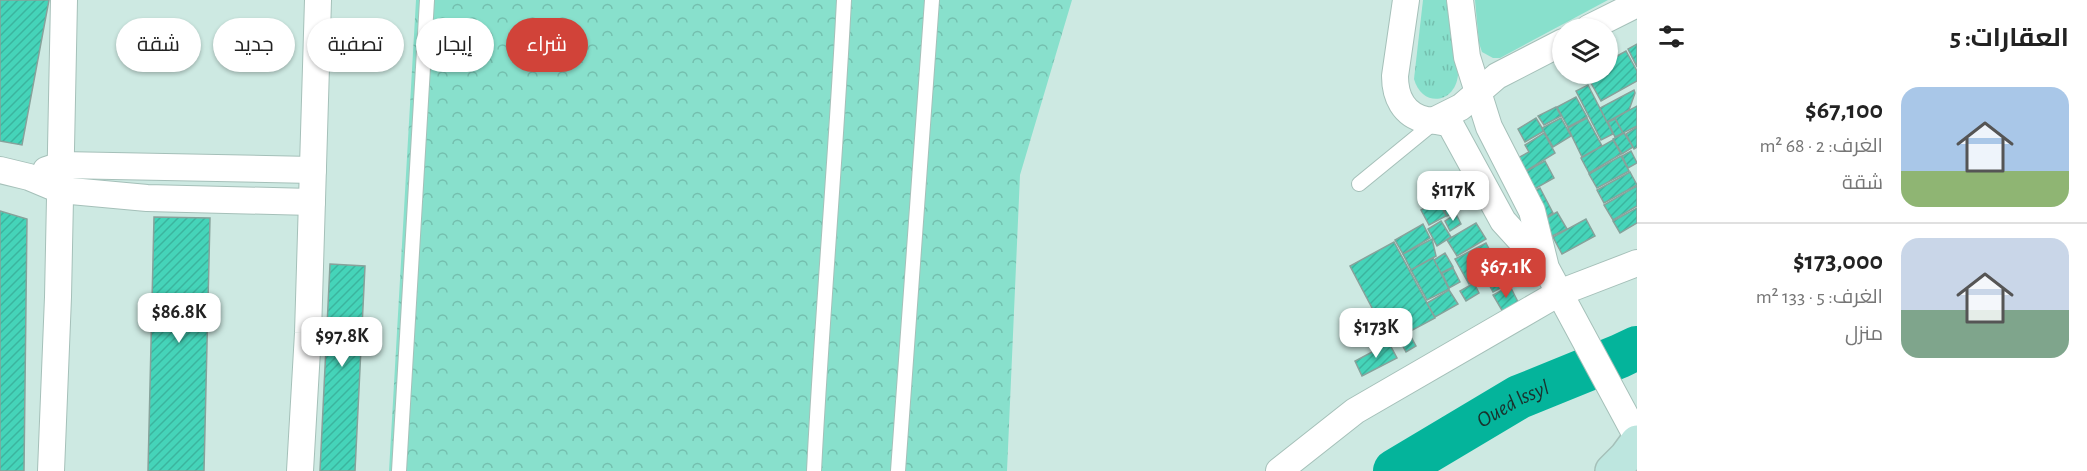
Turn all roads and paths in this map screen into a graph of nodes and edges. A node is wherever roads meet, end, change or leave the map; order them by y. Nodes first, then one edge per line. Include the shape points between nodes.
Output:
1 (64, 0) edge
2 (318, 0) edge
3 (428, 0) edge
4 (844, 0) edge
5 (932, 0) edge
6 (1406, 0) edge
7 (1460, 0) edge
8 (1637, 4) edge
9 (1609, 18) edge
10 (1552, 48) edge
11 (1478, 92) junction
12 (1437, 119) junction
13 (313, 170) junction
14 (0, 171) edge
15 (60, 177) junction
16 (1359, 184) dead end
17 (312, 202) junction
18 (1637, 263) edge
19 (1546, 268) junction
20 (1559, 293) junction
21 (1634, 434) edge
22 (51, 471) edge
23 (300, 471) edge
24 (399, 471) edge
25 (814, 471) edge
26 (898, 471) edge
27 (1279, 471) edge
28 (1611, 471) edge

1 - 15 street
2 - 13 street
3 - 24 lane
4 - 25 lane
5 - 26 lane
6 - 12 street via 1395,88 1398,100 1416,117
7 - 11 street via 1467,57
8 - 9 street
10 - 11 street via 1497,76
11 - 12 street via 1461,107
11 - 19 street via 1489,127 1532,211
12 - 16 lane
12 - 19 street via 1450,124 1503,221
13 - 15 street
13 - 17 street
14 - 15 street via 29,177
15 - 17 street via 147,198
15 - 22 street
17 - 23 street
18 - 20 street
19 - 20 street
20 - 21 street
20 - 27 street via 1355,411
21 - 28 main road via 1626,457

